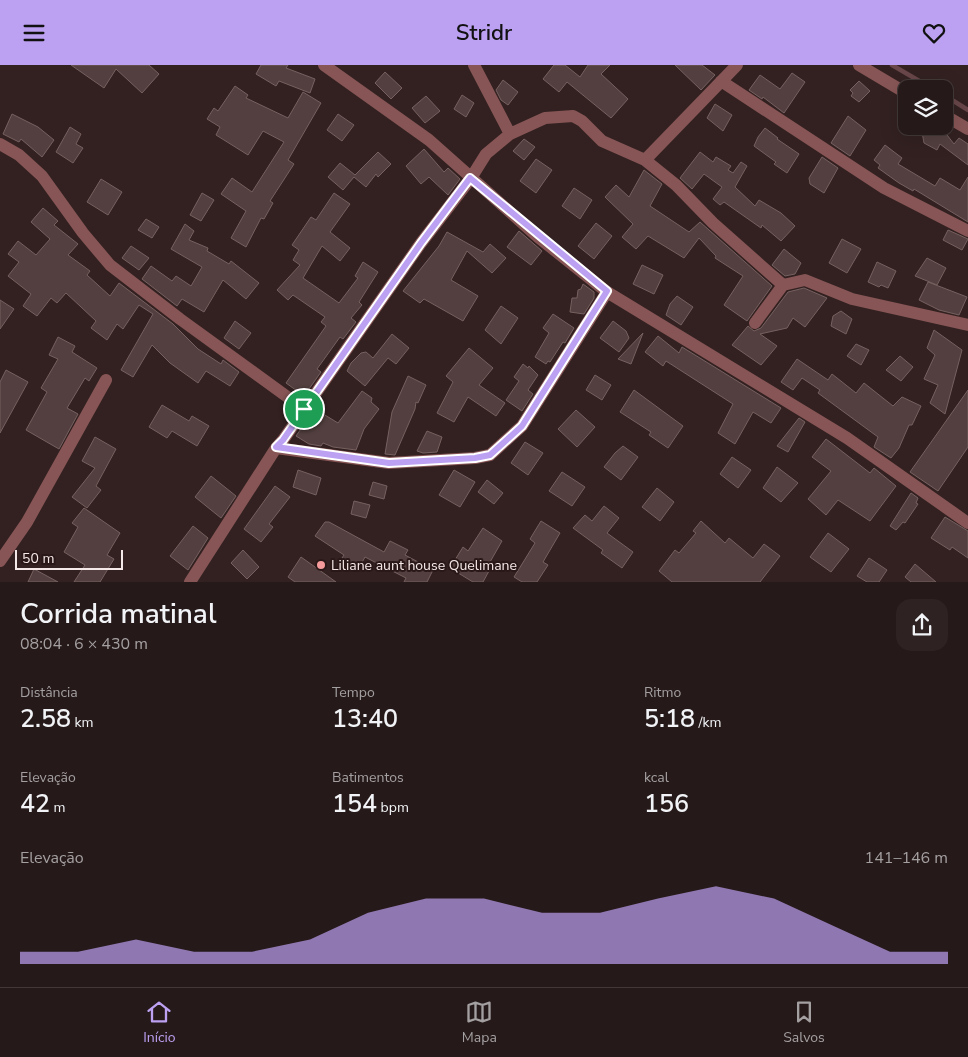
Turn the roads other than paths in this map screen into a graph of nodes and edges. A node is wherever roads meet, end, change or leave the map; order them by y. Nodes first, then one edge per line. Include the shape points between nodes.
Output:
1 (324, 65) edge
2 (474, 65) edge
3 (737, 65) edge
4 (859, 65) edge
5 (721, 81) junction
6 (898, 88) edge
7 (953, 120) edge
8 (968, 129) edge
9 (510, 135) junction
10 (0, 144) edge
11 (645, 160) junction
12 (470, 178) junction
13 (968, 231) edge
14 (784, 285) junction
15 (607, 291) junction
16 (754, 323) dead end
17 (968, 325) edge
18 (106, 380) dead end
19 (304, 409) junction
20 (276, 447) junction
21 (968, 523) edge
22 (0, 561) edge
23 (190, 582) edge

1 - 12 street via 429,140
2 - 9 street
3 - 5 street
4 - 6 street
5 - 11 street
5 - 13 street via 884,188
7 - 8 street
9 - 11 street via 545,118 573,116 602,141
9 - 12 street via 486,154
10 - 19 street via 19,155 42,176 83,233 121,275
11 - 14 street
12 - 15 street
12 - 19 street
14 - 16 street
14 - 17 street via 805,280 852,299
15 - 20 street via 522,426 490,455 389,463
15 - 21 street via 847,438
18 - 22 street via 28,522
19 - 20 street
20 - 23 street

